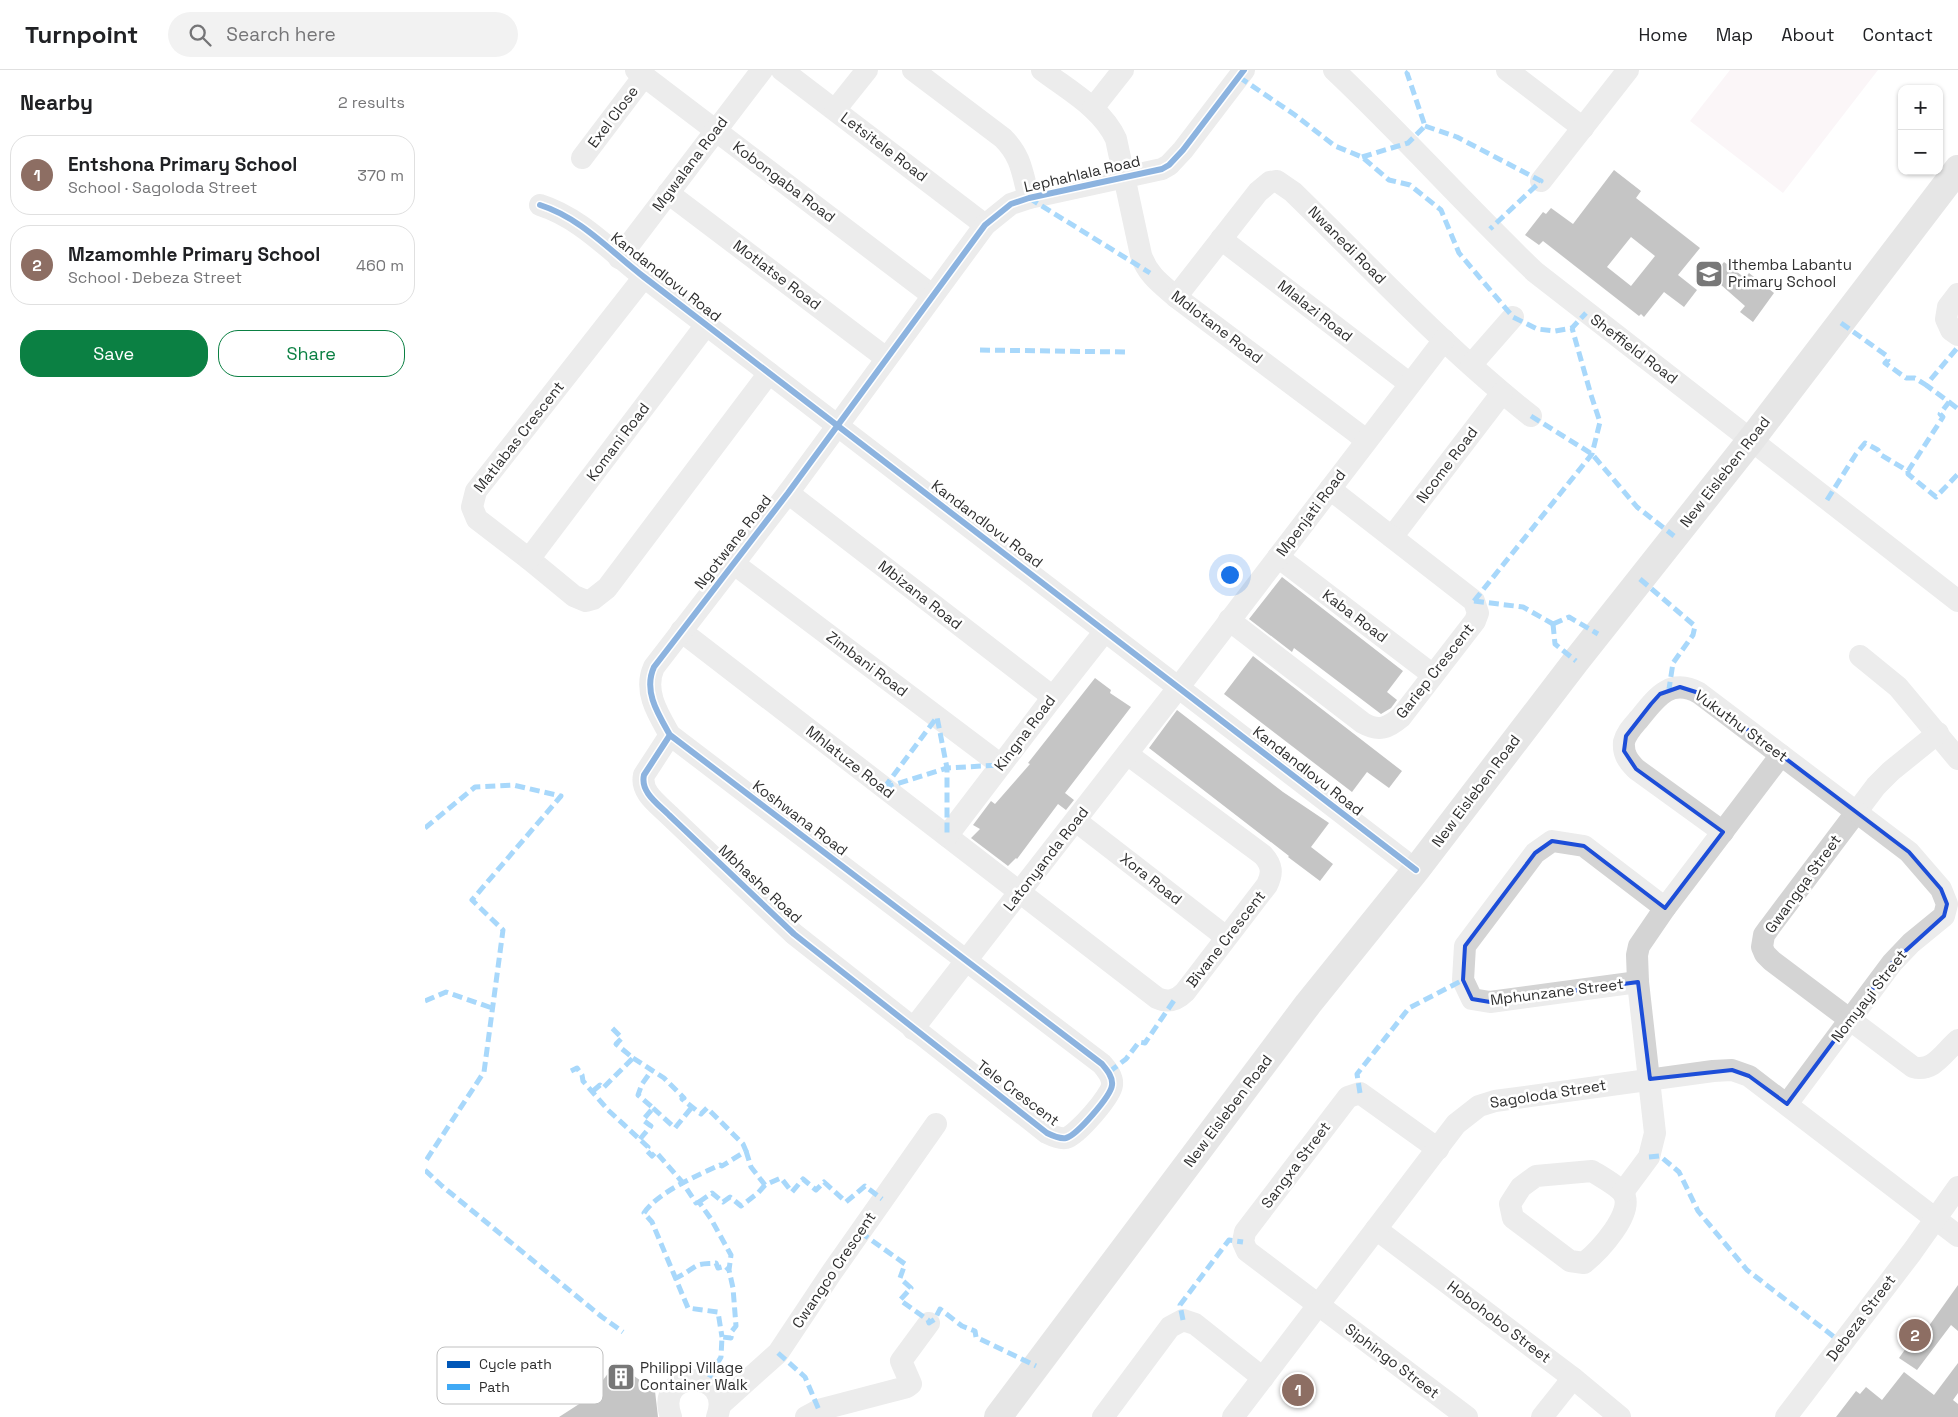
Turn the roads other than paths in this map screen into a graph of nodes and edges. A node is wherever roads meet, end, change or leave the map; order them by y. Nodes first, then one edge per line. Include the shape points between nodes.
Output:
1 (761, 70) edge
2 (782, 70) edge
3 (867, 70) edge
4 (913, 70) edge
5 (1042, 70) edge
6 (1123, 70) edge
7 (1244, 70) edge
8 (1334, 70) edge
9 (1507, 70) edge
10 (1628, 70) edge
11 (640, 73) edge
12 (1093, 108) junction
13 (835, 110) junction
14 (1583, 128) junction
15 (716, 130) junction
16 (582, 158) dead end
17 (1958, 169) edge
18 (1125, 176) junction
19 (1541, 181) dead end
20 (668, 193) junction
21 (1029, 198) junction
22 (540, 205) dead end
23 (985, 225) junction
24 (1221, 238) junction
25 (619, 258) junction
26 (644, 277) junction
27 (1958, 294) edge
28 (932, 295) junction
29 (1176, 297) junction
30 (1513, 318) dead end
31 (706, 325) junction
32 (1958, 335) edge
33 (1444, 340) junction
34 (886, 358) junction
35 (1471, 365) junction
36 (769, 372) junction
37 (1410, 384) junction
38 (1502, 393) junction
39 (1531, 416) dead end
40 (837, 426) junction
41 (1751, 440) junction
42 (1366, 441) junction
43 (1329, 489) junction
44 (788, 492) junction
45 (1393, 538) junction
46 (1278, 557) junction
47 (529, 559) junction
48 (733, 563) junction
49 (1958, 601) edge
50 (1229, 620) junction
51 (681, 631) junction
52 (1105, 631) junction
53 (1860, 656) dead end
54 (650, 675) joint
55 (1433, 675) junction
56 (1179, 688) junction
57 (1053, 697) junction
58 (1938, 733) junction
59 (670, 735) junction
60 (1127, 754) junction
61 (1781, 755) junction
62 (1958, 759) edge
63 (1001, 766) junction
64 (1856, 812) junction
65 (1076, 820) junction
66 (1723, 832) junction
67 (947, 836) junction
68 (1416, 870) junction
69 (1020, 892) junction
70 (1665, 908) junction
71 (1225, 937) junction
72 (966, 961) junction
73 (1638, 982) junction
74 (1849, 1020) junction
75 (913, 1029) junction
76 (1958, 1040) edge
77 (1650, 1079) junction
78 (1787, 1104) junction
79 (936, 1124) dead end
80 (1438, 1149) junction
81 (1958, 1188) edge
82 (1623, 1192) junction
83 (1936, 1219) junction
84 (1376, 1229) junction
85 (1958, 1236) edge
86 (1318, 1305) junction
87 (929, 1323) dead end
88 (1263, 1378) junction
89 (1573, 1378) junction
90 (720, 1412) edge
91 (671, 1417) edge
92 (806, 1417) edge
93 (998, 1417) edge
94 (1103, 1417) edge
95 (1233, 1417) edge
96 (1467, 1417) edge
97 (1542, 1417) edge
98 (1621, 1417) edge
99 (1786, 1417) edge

1 - 15 street, Mgwalana Road
2 - 13 street, Letsitele Road
3 - 13 street
4 - 21 street via 1003,138 1015,151
5 - 12 street, Mdlotane Road
6 - 12 street
7 - 18 street, Lephahlala Road via 1175,160 1162,169
8 - 41 street, Sheffield Road via 1535,272
9 - 14 street
10 - 14 street
11 - 15 street, Kobongaba Road
11 - 16 street, Exel Close
12 - 18 street, Mdlotane Road via 1112,129
13 - 23 street, Letsitele Road
14 - 19 street
15 - 20 street, Mgwalana Road
15 - 28 street, Kobongaba Road
17 - 41 main road, New Eisleben Road
18 - 21 street, Lephahlala Road
18 - 29 street, Mdlotane Road via 1145,265 1157,282
20 - 25 street, Mgwalana Road
20 - 34 street, Motlatse Road
21 - 23 street, Lephahlala Road via 1011,204
22 - 25 street, Kandandlovu Road via 580,224
23 - 28 street, Lephahlala Road
24 - 29 street, Nwanedi Road
24 - 33 street, Nwanedi Road via 1258,192 1277,181
24 - 37 street, Mlalazi Road
25 - 26 street, Kandandlovu Road
26 - 31 street, Kandandlovu Road
26 - 47 street, Matlabas Crescent via 473,498 472,507 477,519
27 - 32 street via 1948,307 1946,319 1951,330
28 - 34 street, Lephahlala Road
29 - 42 street, Mdlotane Road
30 - 35 street
31 - 36 street, Kandandlovu Road
31 - 47 street, Komani Road
33 - 35 street, Nwanedi Road
33 - 37 street, Mpenjati Road
34 - 40 street, Lephahlala Road
35 - 38 street, Nwanedi Road
36 - 40 street, Kandandlovu Road
36 - 47 street, Matlabas Crescent via 601,594 586,601 579,599
37 - 42 street, Mpenjati Road
38 - 39 street, Nwanedi Road
38 - 45 street, Ncome Road
40 - 44 street, Ngotwane Road
40 - 52 street, Kandandlovu Road
41 - 49 street, Sheffield Road
41 - 68 main road, New Eisleben Road
42 - 43 street, Mpenjati Road
43 - 45 street, Gariep Crescent
43 - 46 street, Mpenjati Road
44 - 48 street, Ngotwane Road
44 - 57 street, Mbizana Road
45 - 55 street, Gariep Crescent via 1468,595 1477,608 1475,621
46 - 50 street, Mpenjati Road
46 - 55 street, Kaba Road
48 - 51 street, Ngotwane Road
48 - 63 street, Zimbani Road
50 - 55 street, Gariep Crescent via 1372,728 1383,729 1392,725
50 - 56 street, Mpenjati Road
51 - 54 street, Ngotwane Road
51 - 67 street, Mhlatuze Road
52 - 56 street, Kandandlovu Road
52 - 57 street, Kingna Road
53 - 58 street via 1899,686
54 - 59 street, Koshwana Road via 655,707
56 - 60 street, Latonyanda Road
56 - 68 street, Kandandlovu Road
57 - 63 street, Kingna Road
58 - 62 street
58 - 64 street, Gwangqa Street via 1891,770
59 - 72 street, Koshwana Road
59 - 75 street, Mbhashe Road via 644,775 649,795 794,934
60 - 65 street, Latonyanda Road
60 - 71 street, Bivane Crescent via 1269,860 1271,872 1267,885
61 - 64 street, Vukuthu Street
61 - 66 street
61 - 66 street, Vukuthu Street via 1689,688 1669,689 1660,694 1631,729 1624,743 1628,760 1636,769
63 - 67 street, Kingna Road
64 - 74 street, Gwangqa Street via 1762,941 1765,954
64 - 74 street, Nomyayi Street via 1909,852 1941,889 1947,904 1944,916 1900,953
65 - 69 street, Latonyanda Road
65 - 71 street, Xora Road
66 - 70 street
67 - 69 street, Mhlatuze Road
68 - 93 main road, New Eisleben Road via 1308,1004
69 - 71 street, Bivane Crescent via 1162,1000 1181,996
69 - 72 street, Latonyanda Road
70 - 73 street via 1639,946
70 - 73 street, Mphunzane Street via 1583,846 1552,841 1535,853 1465,946 1463,980 1472,999 1490,1002
72 - 75 street, Latonyanda Road
72 - 75 street, Tele Crescent via 1102,1064 1109,1072 1110,1093 1072,1136 1060,1138 1047,1133
73 - 77 street
74 - 76 street, Gwangqa Street via 1902,1060 1922,1070 1930,1067
74 - 78 street, Nomyayi Street
77 - 78 street, Sagoloda Street via 1732,1070 1749,1076
77 - 80 street, Sagoloda Street via 1479,1106 1456,1124
77 - 82 street via 1655,1133 1649,1157
78 - 83 street, Sagoloda Street
79 - 90 street, Cwangco Crescent via 778,1353
80 - 84 street, Sagoloda Street
80 - 86 street, Sangxa Street via 1360,1093 1348,1097 1245,1232 1243,1242 1247,1251
81 - 83 street, Debeza Street
82 - 82 street via 1626,1201 1623,1217 1595,1255 1584,1263 1570,1261 1513,1218 1510,1204 1521,1187 1536,1176 1592,1171
83 - 85 street, Sagoloda Street
83 - 99 street, Debeza Street
84 - 86 street, Sagoloda Street
84 - 89 street, Hobohobo Street
86 - 88 street, Sagoloda Street
86 - 96 street, Siphingo Street
87 - 92 street via 901,1361 911,1384 819,1410
88 - 94 street via 1195,1324 1183,1320 1170,1327
88 - 95 street, Sagoloda Street
89 - 97 street
89 - 98 street, Hobohobo Street
90 - 91 street via 718,1396 713,1388 698,1380 677,1385 668,1403

